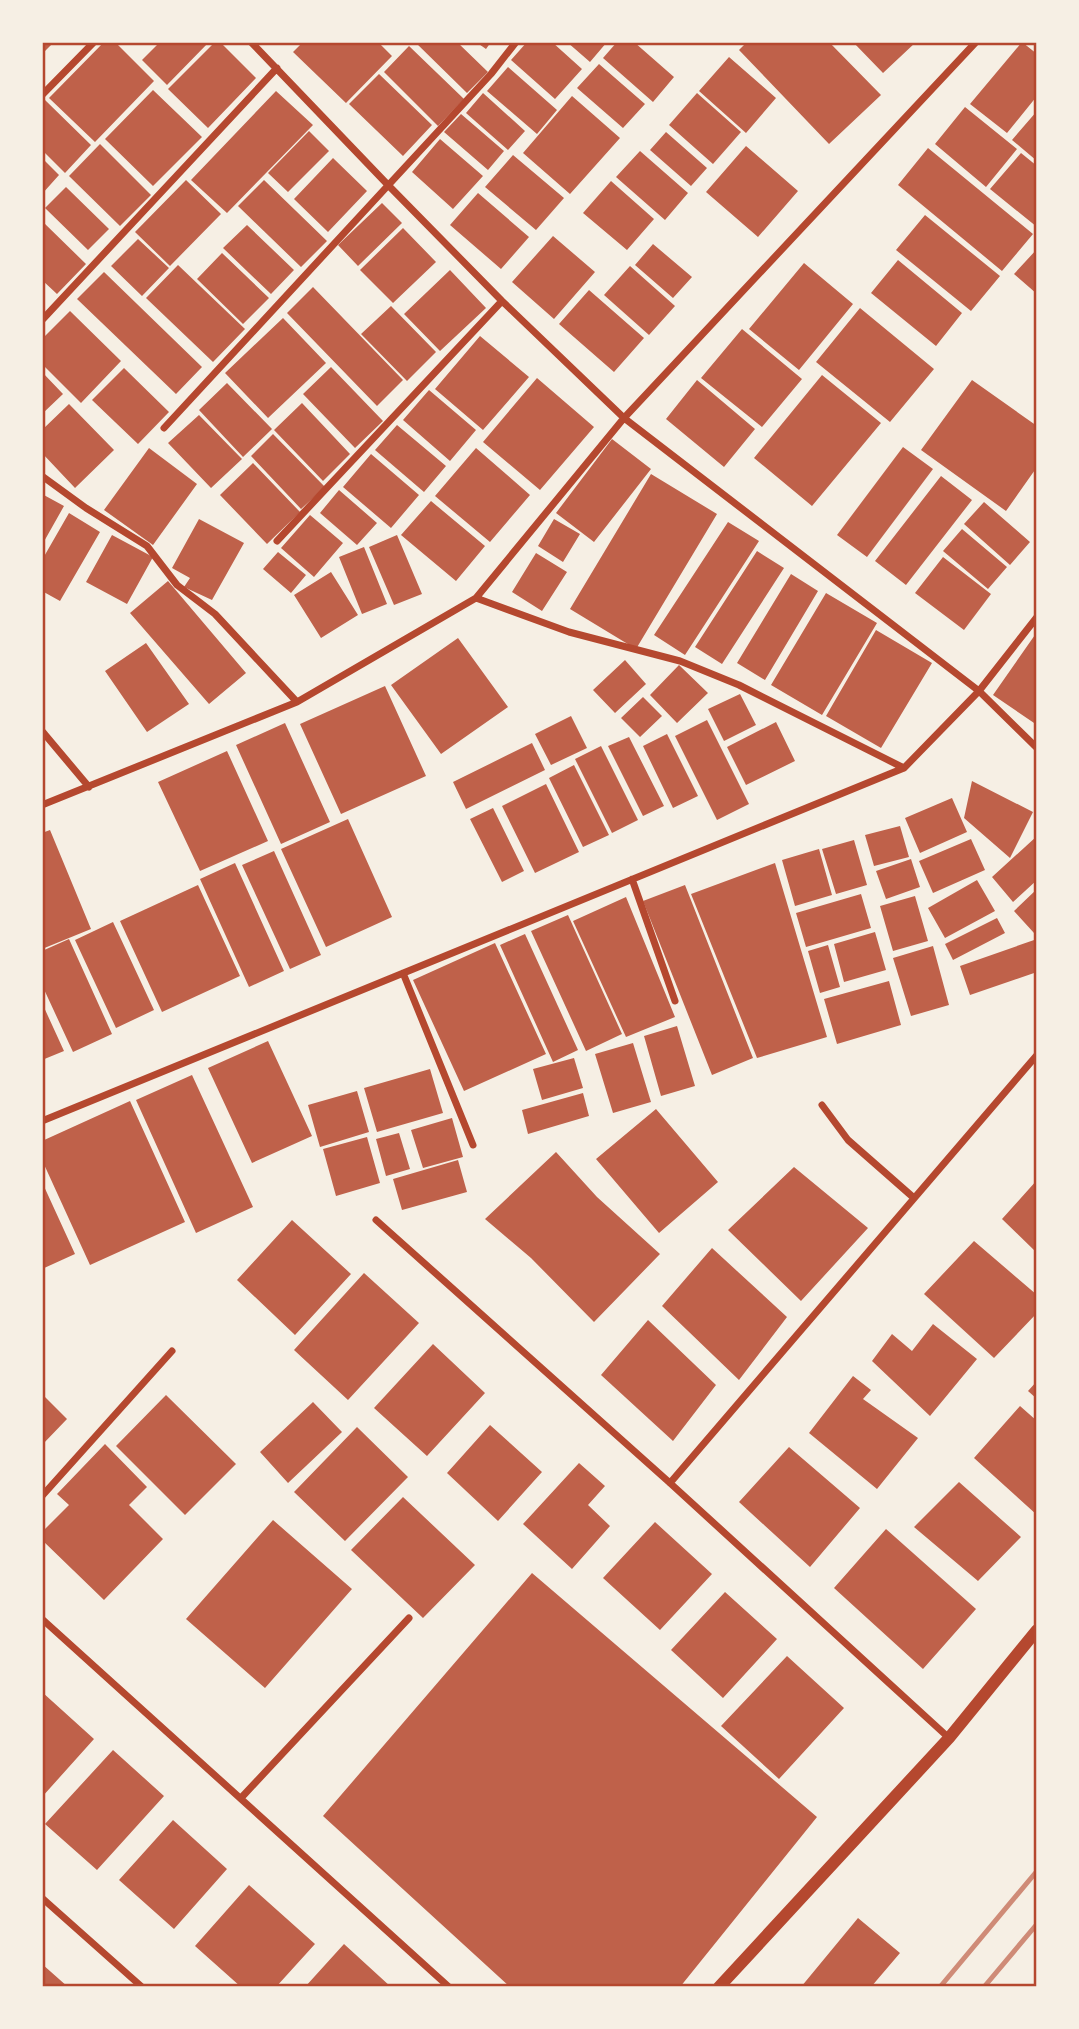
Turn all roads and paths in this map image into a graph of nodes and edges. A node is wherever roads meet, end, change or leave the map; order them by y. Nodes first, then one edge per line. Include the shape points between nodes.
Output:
1 (94, 42) edge
2 (251, 42) edge
3 (516, 42) edge
4 (976, 42) edge
5 (277, 68) junction
6 (42, 95) edge
7 (388, 185) junction
8 (502, 300) junction
9 (43, 319) edge
10 (624, 418) junction
11 (164, 428) dead end
12 (42, 475) edge
13 (278, 541) dead end
14 (476, 598) junction
15 (1037, 617) edge
16 (979, 691) junction
17 (297, 702) junction
18 (42, 731) edge
19 (1037, 748) edge
20 (904, 768) junction
21 (89, 787) junction
22 (42, 805) edge
23 (632, 879) junction
24 (403, 973) junction
25 (676, 1001) dead end
26 (1037, 1055) edge
27 (822, 1105) dead end
28 (42, 1121) edge
29 (473, 1145) dead end
30 (914, 1198) junction
31 (376, 1220) dead end
32 (172, 1351) dead end
33 (670, 1483) junction
34 (42, 1496) edge
35 (409, 1618) dead end
36 (42, 1619) edge
37 (1037, 1630) edge
38 (949, 1738) junction
39 (241, 1798) junction
40 (42, 1898) edge
41 (142, 1987) edge
42 (449, 1987) edge
43 (719, 1987) edge

1 - 6 street
2 - 5 street
3 - 7 street
4 - 10 street
5 - 7 street
5 - 9 street
7 - 8 street
7 - 11 street
8 - 10 street
8 - 13 street
10 - 14 street
10 - 16 street
12 - 17 street via 147,546 177,585 215,614
14 - 17 street
14 - 20 street via 569,632 692,666
15 - 16 street
16 - 19 street
16 - 20 street
17 - 21 street
18 - 21 street
20 - 23 street
21 - 22 street
23 - 24 street
23 - 25 street
24 - 28 street
24 - 29 street
26 - 30 street
27 - 30 street via 848,1140
30 - 33 street
31 - 33 street
32 - 34 street
33 - 38 street
35 - 39 street
36 - 39 street
37 - 38 street
38 - 43 street
39 - 42 street
40 - 41 street

